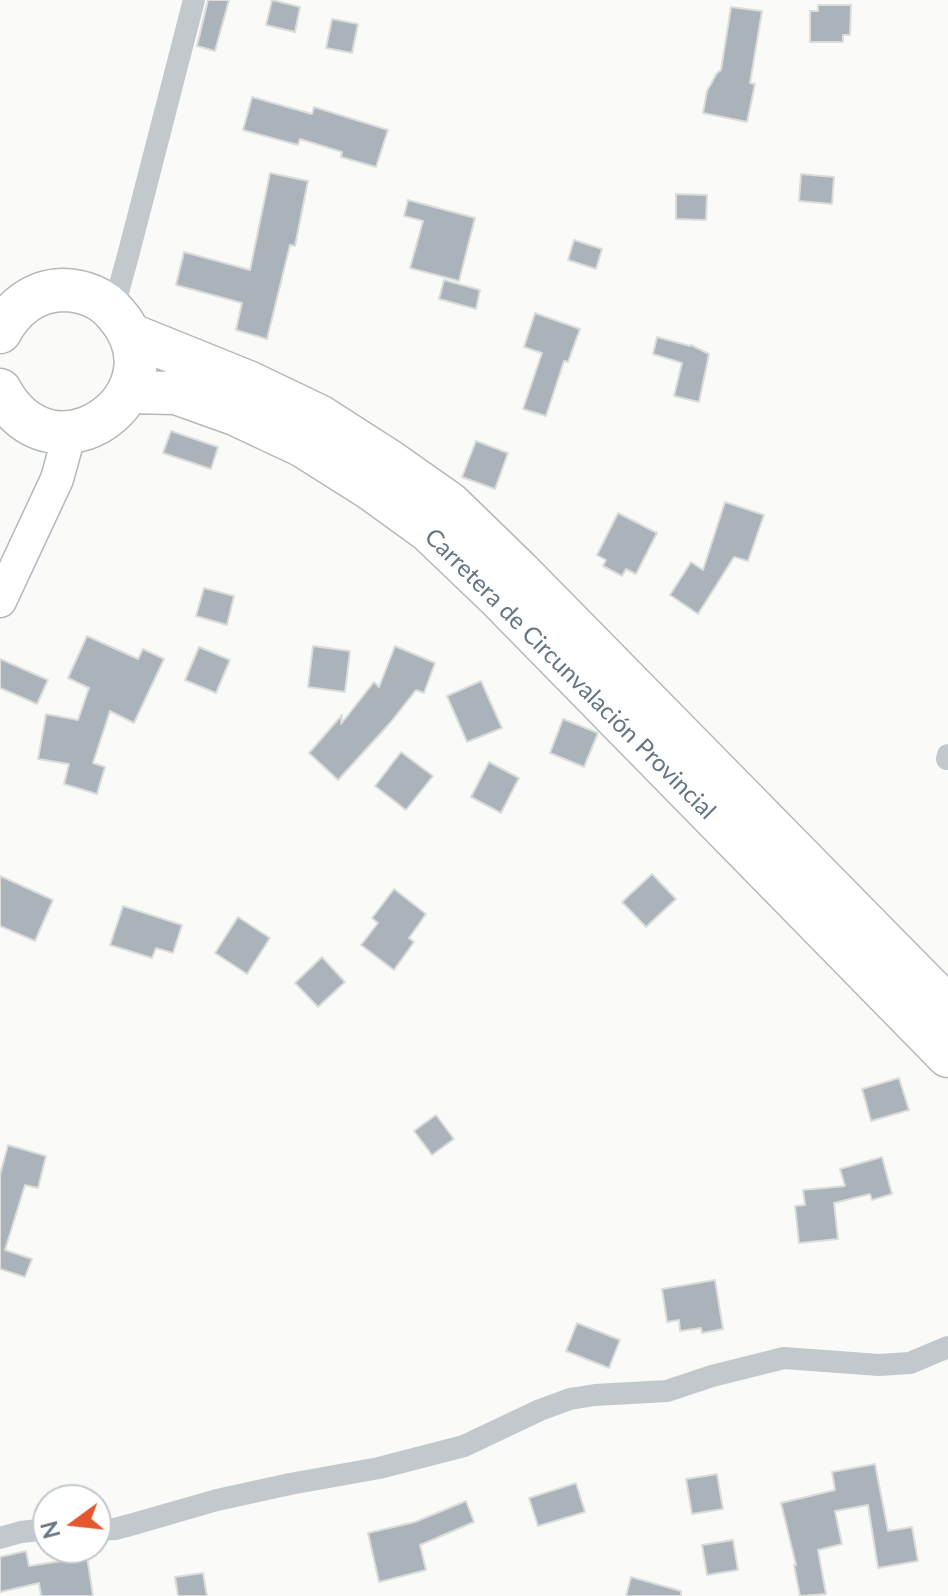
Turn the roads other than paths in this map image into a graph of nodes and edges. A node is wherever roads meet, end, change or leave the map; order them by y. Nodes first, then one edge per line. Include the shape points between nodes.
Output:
1 (194, 0) edge
2 (121, 322) junction
3 (0, 331) edge
4 (0, 390) edge
5 (128, 392) junction
6 (70, 432) junction
7 (0, 601) edge
8 (948, 1007) edge
9 (948, 1056) edge
10 (948, 1347) edge
11 (112, 1528) edge
12 (32, 1531) edge
13 (0, 1538) edge

1 - 2 street via 129,252
2 - 3 highway, Carretera de Circunvalación Provincial via 101,300 73,290 30,299
2 - 5 highway via 134,348
2 - 8 highway, Carretera de Circunvalación Provincial via 319,416 450,504
4 - 6 highway via 28,422
5 - 6 highway via 99,424
5 - 9 highway, Carretera de Circunvalación Provincial via 176,393 235,414 303,446 429,531
6 - 7 street via 57,479
10 - 11 street via 910,1363 784,1358 667,1391 570,1399 464,1446
12 - 13 street

